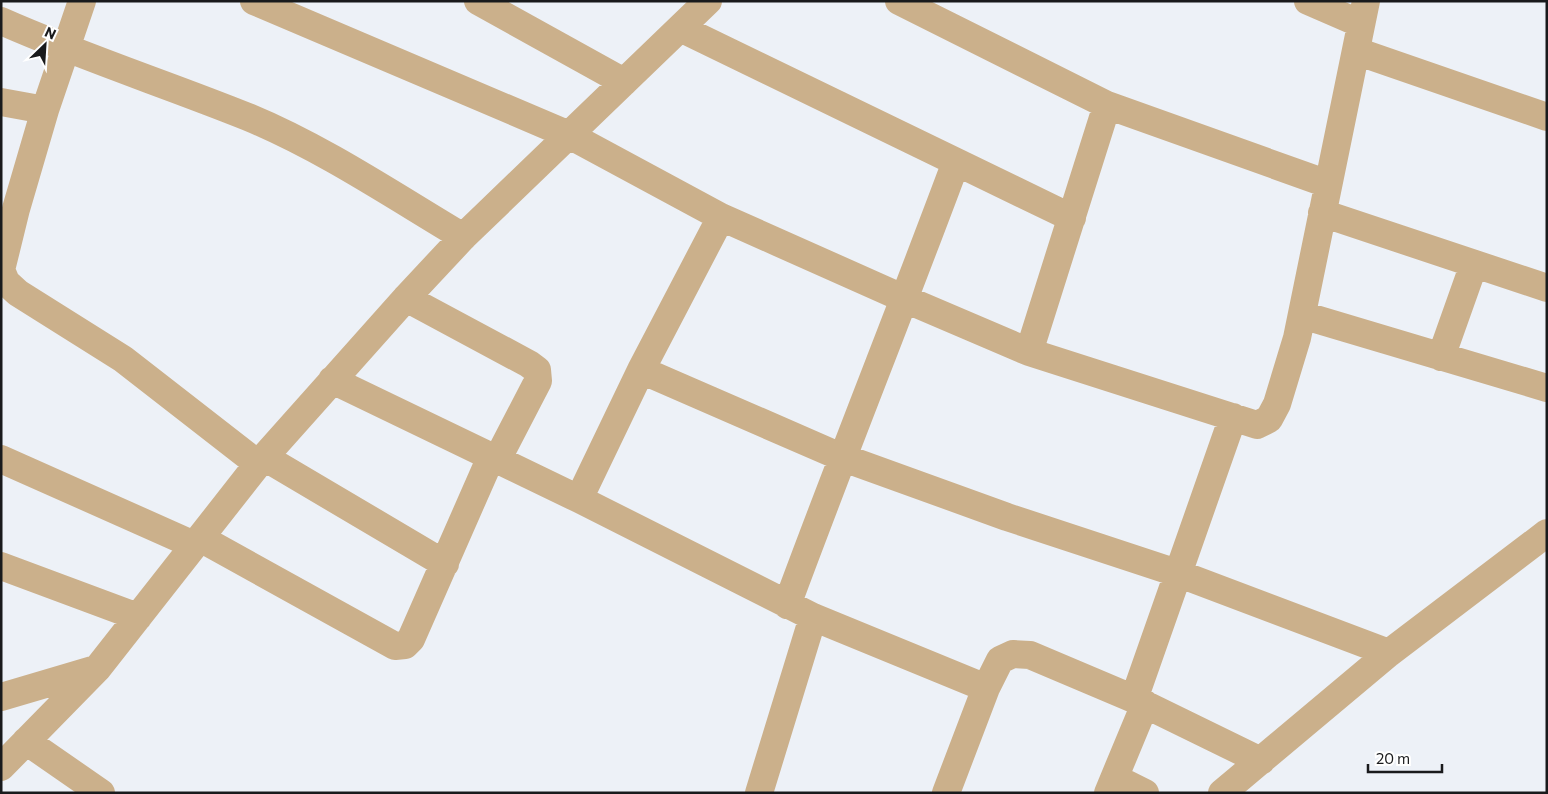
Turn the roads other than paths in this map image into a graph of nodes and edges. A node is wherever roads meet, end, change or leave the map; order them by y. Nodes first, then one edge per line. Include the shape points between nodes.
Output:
1 (82, 1) edge
2 (254, 1) edge
3 (478, 1) edge
4 (708, 1) edge
5 (899, 1) edge
6 (1308, 1) edge
7 (1363, 13) edge
8 (1, 21) edge
9 (680, 28) junction
10 (65, 50) junction
11 (1356, 51) junction
12 (624, 82) junction
13 (1, 102) edge
14 (1107, 105) junction
15 (45, 110) junction
16 (1547, 118) edge
17 (569, 135) junction
18 (956, 162) junction
19 (1328, 184) junction
20 (8, 206) edge
21 (1322, 213) junction
22 (721, 217) junction
23 (1072, 218) junction
24 (463, 237) junction
25 (1474, 264) junction
26 (1547, 288) edge
27 (406, 298) junction
28 (905, 300) junction
29 (1302, 315) junction
30 (1029, 352) junction
31 (1441, 357) junction
32 (641, 370) junction
33 (332, 380) junction
34 (1547, 388) edge
35 (1232, 417) junction
36 (842, 457) junction
37 (1, 459) edge
38 (494, 459) junction
39 (261, 460) junction
40 (578, 499) junction
41 (1547, 533) edge
42 (197, 542) junction
43 (444, 564) junction
44 (1, 566) edge
45 (1177, 573) junction
46 (787, 605) junction
47 (138, 617) junction
48 (813, 618) junction
49 (1388, 653) junction
50 (97, 669) junction
51 (986, 688) junction
52 (1, 697) edge
53 (1140, 701) junction
54 (26, 741) junction
55 (1261, 761) junction
56 (1, 767) edge
57 (1112, 785) edge
58 (101, 793) edge
59 (758, 793) edge
60 (946, 793) edge
61 (1145, 793) edge
62 (1222, 793) edge

1 - 10 street
2 - 17 street
3 - 12 street
4 - 9 street
5 - 14 street
6 - 7 street
7 - 11 street
8 - 10 street
9 - 12 street
9 - 18 street
10 - 15 street
10 - 24 street via 281,132
11 - 16 street
11 - 19 street
12 - 17 street
13 - 15 street
14 - 19 street
14 - 23 street
15 - 20 street
17 - 22 street
17 - 24 street
18 - 23 street
18 - 28 street
19 - 21 street
20 - 39 street via 2,270 6,282 18,293 124,359
21 - 25 street
21 - 29 street
22 - 28 street
22 - 32 street
23 - 30 street
24 - 27 street
25 - 26 street
25 - 31 street
27 - 33 street
27 - 38 street via 537,370 538,381
28 - 30 street
28 - 36 street
29 - 31 street
29 - 35 street via 1280,395 1269,419 1257,425
30 - 35 street
31 - 34 street
32 - 36 street
32 - 40 street
33 - 38 street
33 - 39 street
35 - 45 street
36 - 45 street via 1006,517
36 - 46 street
37 - 42 street
38 - 40 street
38 - 43 street
39 - 42 street
39 - 43 street
40 - 46 street
41 - 49 street
42 - 43 street via 395,646 405,645 411,639
42 - 47 street
44 - 47 street
45 - 49 street
45 - 53 street
46 - 48 street
47 - 50 street
48 - 51 street
48 - 59 street
49 - 55 street
50 - 52 street
50 - 54 street
51 - 53 street via 1000,660 1013,654 1030,655
51 - 60 street
53 - 55 street
53 - 57 street
54 - 56 street
54 - 58 street
55 - 62 street
57 - 61 street

